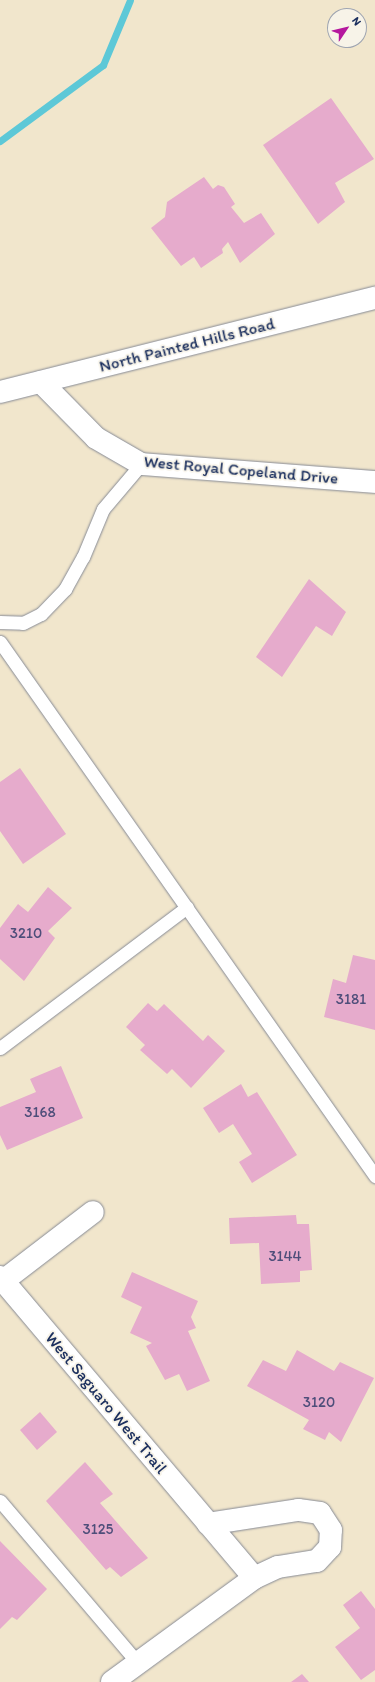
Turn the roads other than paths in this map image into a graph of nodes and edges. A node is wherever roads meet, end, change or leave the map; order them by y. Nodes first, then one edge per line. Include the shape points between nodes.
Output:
1 (375, 298) edge
2 (41, 382) junction
3 (0, 392) edge
4 (141, 464) junction
5 (375, 482) edge
6 (0, 622) edge
7 (0, 642) edge
8 (186, 907) junction
9 (0, 1048) edge
10 (375, 1176) edge
11 (93, 1212) dead end
12 (2, 1279) edge
13 (0, 1501) edge
14 (208, 1524) junction
15 (254, 1578) junction
16 (138, 1663) junction
17 (112, 1682) edge

1 - 2 street, North Painted Hills Road
2 - 3 street, North Painted Hills Road
2 - 4 street, West Royal Copeland Drive via 96,438
4 - 5 street, West Royal Copeland Drive
4 - 6 lane via 103,509 83,557 65,589 41,614 23,623
7 - 8 lane
8 - 9 lane
8 - 10 lane
11 - 12 street, West Saguaro West Trail
12 - 14 street, West Saguaro West Trail
13 - 16 lane
14 - 15 street, West Saguaro West Trail
14 - 15 street via 298,1510 320,1513 331,1530 330,1547 317,1561 278,1567
15 - 16 street
16 - 17 street

